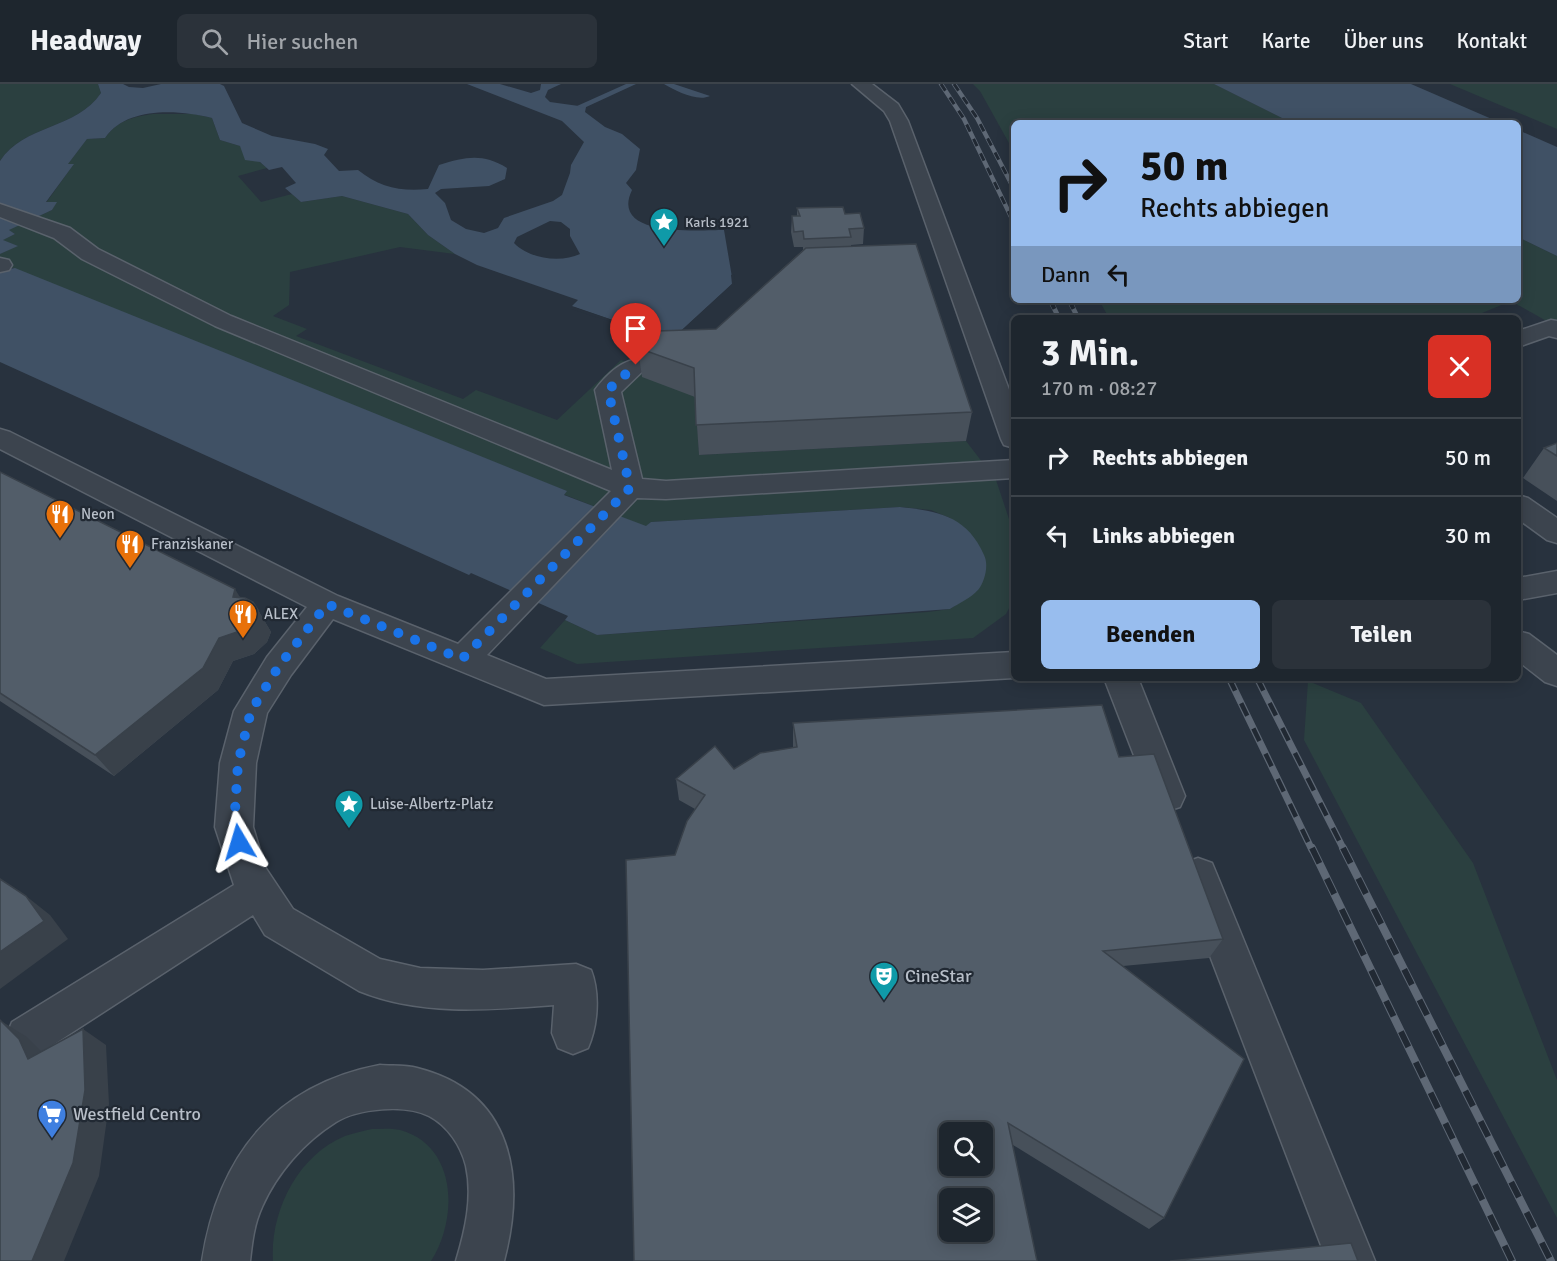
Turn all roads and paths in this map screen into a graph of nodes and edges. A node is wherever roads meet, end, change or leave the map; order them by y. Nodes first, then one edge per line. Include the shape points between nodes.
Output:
1 (861, 84) edge
2 (0, 210) edge
3 (945, 252) junction
4 (921, 253) edge
5 (1557, 331) edge
6 (1521, 339) edge
7 (636, 365) edge
8 (1011, 431) edge
9 (0, 438) edge
10 (1011, 469) edge
11 (630, 488) junction
12 (1521, 507) edge
13 (1557, 533) edge
14 (1557, 582) edge
15 (1521, 588) edge
16 (327, 604) junction
17 (1521, 631) edge
18 (462, 659) junction
19 (1011, 665) edge
20 (1557, 673) edge
21 (1122, 681) edge
22 (259, 890) junction
23 (573, 1033) dead end
24 (27, 1037) dead end
25 (226, 1261) edge
26 (480, 1261) edge
27 (1351, 1261) edge

1 - 3 street via 892,108 899,121
2 - 11 street via 62,233 90,254 223,321
3 - 4 street
3 - 8 street
5 - 6 street via 1551,327
7 - 11 street via 608,390
9 - 16 street
10 - 11 street via 666,490
11 - 18 street
12 - 13 street
14 - 15 street
16 - 18 street
16 - 22 street via 279,666 251,711 238,763 234,827 248,874
17 - 20 street
18 - 19 street via 544,692
21 - 27 street
22 - 23 street via 279,922 373,977 420,988 473,990 576,984
22 - 24 street
25 - 26 street via 231,1225 241,1198 258,1167 288,1131 331,1102 377,1087 399,1087 420,1090 458,1109 483,1143 490,1165 493,1207

